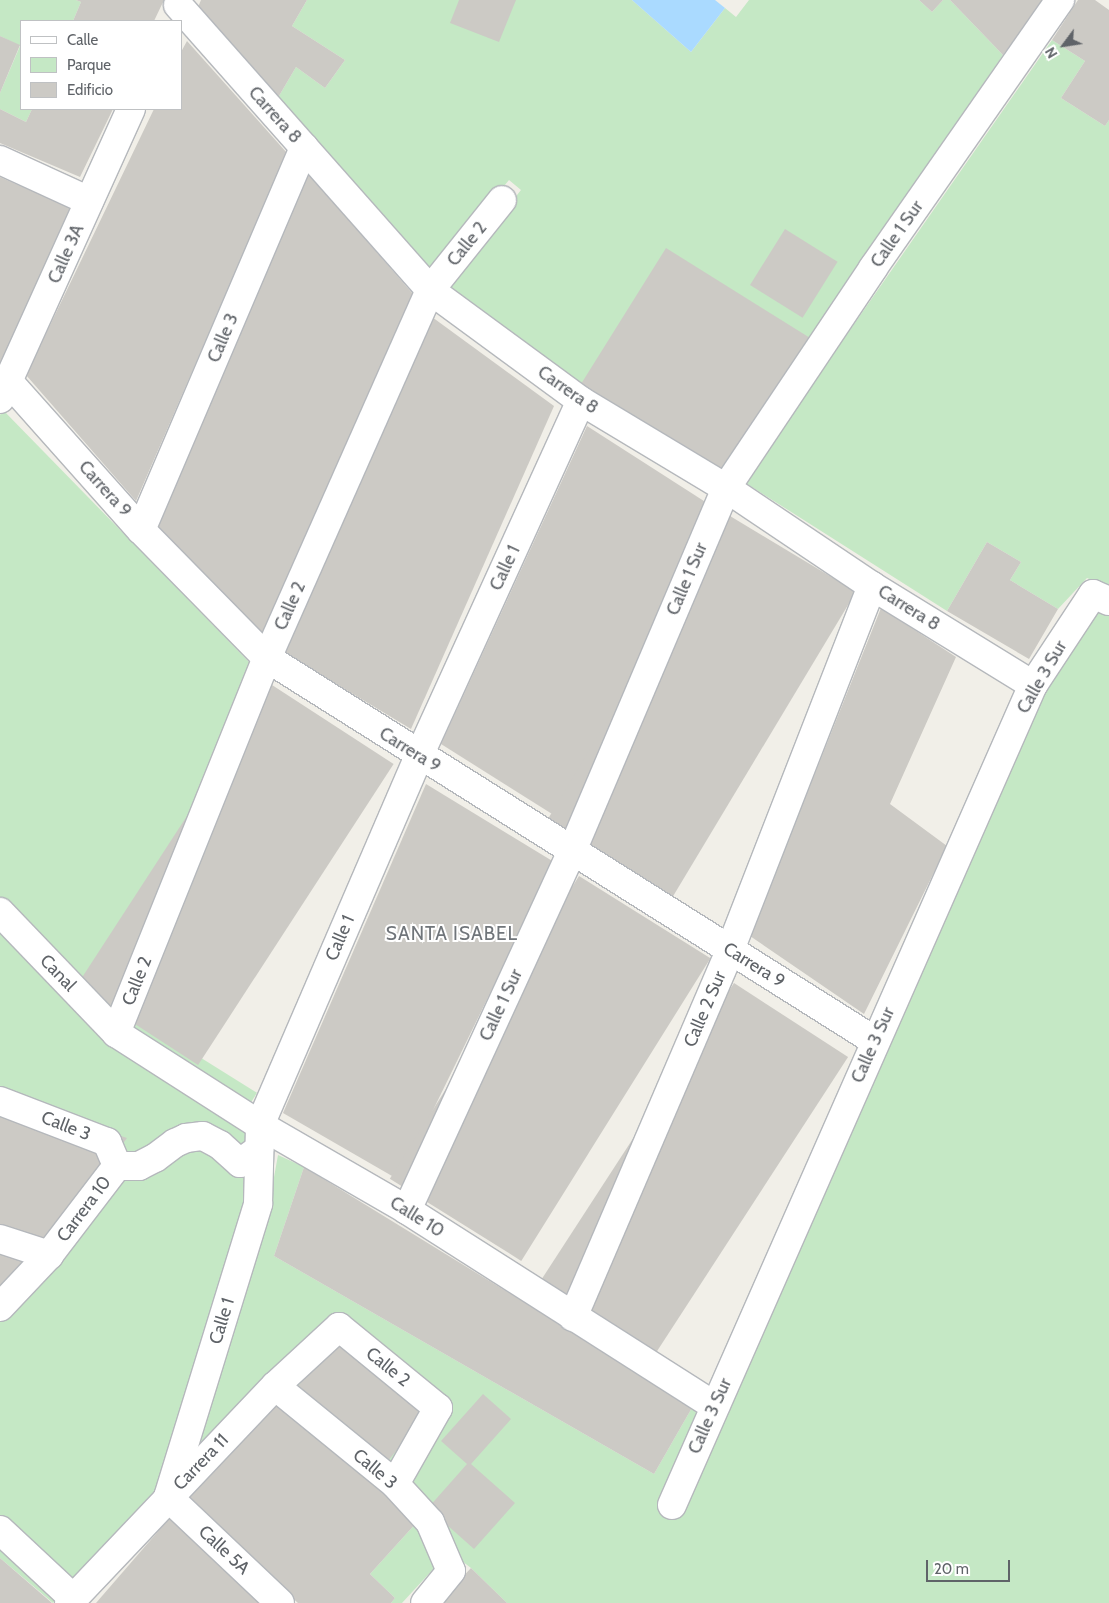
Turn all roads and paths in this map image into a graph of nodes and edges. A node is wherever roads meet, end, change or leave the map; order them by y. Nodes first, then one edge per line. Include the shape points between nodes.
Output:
1 (1060, 0) edge
2 (176, 9) edge
3 (131, 110) edge
4 (304, 147) junction
5 (0, 160) edge
6 (502, 200) dead end
7 (89, 201) junction
8 (430, 290) junction
9 (4, 391) edge
10 (581, 401) junction
11 (726, 488) junction
12 (141, 530) junction
13 (872, 586) junction
14 (1101, 598) edge
15 (267, 658) junction
16 (1033, 685) junction
17 (419, 756) junction
18 (572, 851) junction
19 (0, 912) edge
20 (730, 950) junction
21 (116, 1033) junction
22 (875, 1042) junction
23 (0, 1101) edge
24 (260, 1137) junction
25 (118, 1166) junction
26 (406, 1210) junction
27 (0, 1239) edge
28 (49, 1255) junction
29 (0, 1307) edge
30 (573, 1318) junction
31 (339, 1327) joint
32 (275, 1386) junction
33 (714, 1406) junction
34 (395, 1484) junction
35 (168, 1497) junction
36 (672, 1505) dead end
37 (0, 1530) edge
38 (71, 1601) edge
39 (280, 1603) edge
40 (425, 1603) edge

1 - 11 street, Calle 1 Sur via 873,268
2 - 4 street, Carrera 8
3 - 7 street, Calle 3A
4 - 8 street, Carrera 8
4 - 12 street, Calle 3
5 - 7 street
6 - 8 street, Calle 2
7 - 9 street, Calle 3A
8 - 10 street, Carrera 8
8 - 15 street, Calle 2
9 - 12 street, Carrera 9
10 - 11 street, Carrera 8
10 - 17 street, Calle 1
11 - 13 street, Carrera 8
11 - 18 street, Calle 1 Sur
12 - 15 street, Carrera 9
13 - 16 street, Carrera 8
13 - 20 street, Calle 2 Sur
14 - 16 street, Calle 3 Sur
15 - 17 street, Carrera 9
15 - 21 street, Calle 2
16 - 22 street, Calle 3 Sur
17 - 18 street, Carrera 9
17 - 24 street, Calle 1
18 - 20 street, Carrera 9
18 - 26 street, Calle 1 Sur
19 - 21 street, Canal
20 - 22 street, Carrera 9
20 - 30 street, Calle 2 Sur
21 - 24 street, Calle 10
22 - 33 street, Calle 3 Sur
23 - 25 street, Calle 3 via 107,1142
24 - 25 street, Carrera 10 via 240,1163 220,1145 203,1136 175,1143 140,1166
24 - 26 street, Calle 10
24 - 35 street, Calle 1 via 258,1204
25 - 28 street, Carrera 10
26 - 30 street, Calle 10
27 - 28 street
28 - 29 street, Carrera 10
30 - 33 street, Calle 10
31 - 32 street, Carrera 11
31 - 34 street, Calle 2 via 438,1408
32 - 34 street, Calle 3
32 - 35 street, Carrera 11
33 - 36 street, Calle 3 Sur
34 - 40 street, Calle 3 via 430,1522 451,1571
35 - 38 street, Carrera 11
35 - 39 street, Calle 5A
37 - 38 street

